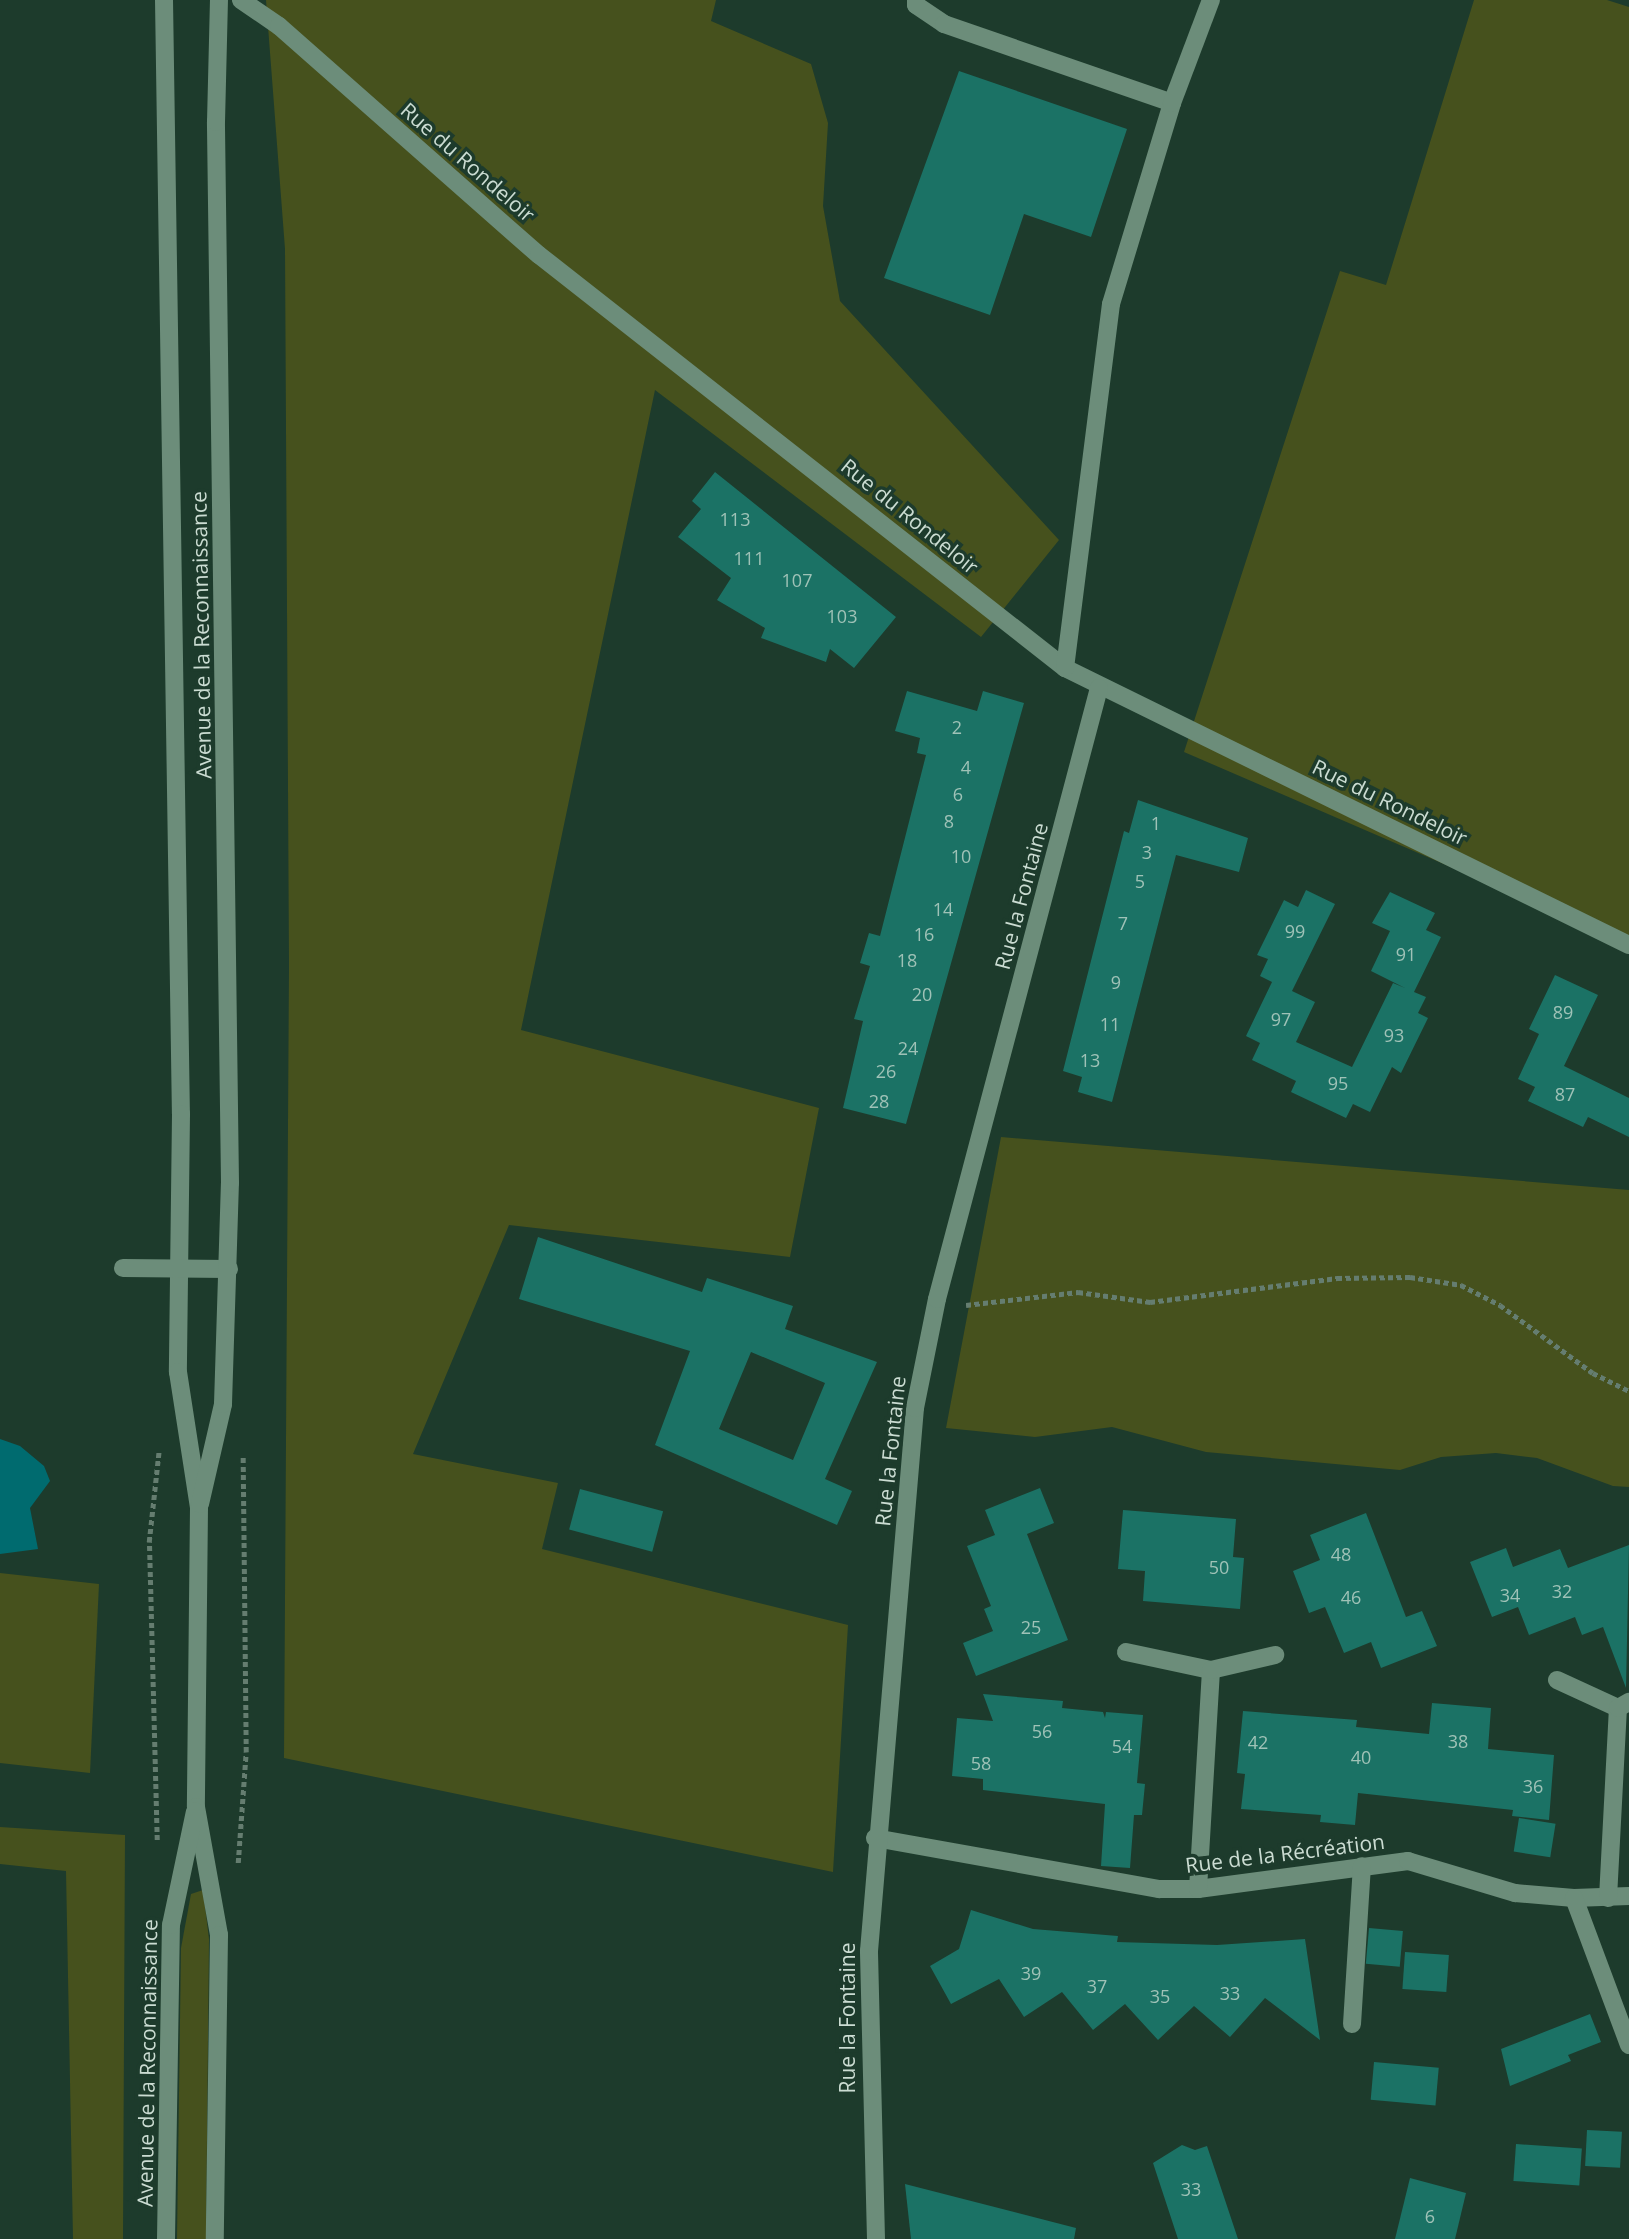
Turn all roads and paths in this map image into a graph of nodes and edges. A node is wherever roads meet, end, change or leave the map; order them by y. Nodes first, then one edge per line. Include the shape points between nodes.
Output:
1 (164, 0) edge
2 (219, 0) edge
3 (241, 0) edge
4 (916, 0) edge
5 (1211, 0) edge
6 (1172, 103) junction
7 (1065, 668) junction
8 (1099, 688) junction
9 (1629, 945) edge
10 (123, 1268) dead end
11 (180, 1268) junction
12 (229, 1269) junction
13 (937, 1299) junction
14 (1629, 1391) edge
15 (160, 1436) dead end
16 (243, 1452) dead end
17 (199, 1507) junction
18 (1126, 1652) dead end
19 (1275, 1655) dead end
20 (1211, 1670) junction
21 (1558, 1680) dead end
22 (1623, 1705) edge
23 (196, 1807) junction
24 (875, 1838) junction
25 (158, 1848) dead end
26 (1362, 1866) junction
27 (236, 1876) dead end
28 (1198, 1889) junction
29 (1629, 1896) edge
30 (1574, 1898) junction
31 (1608, 1898) junction
32 (1352, 2024) dead end
33 (1629, 2045) edge
34 (166, 2239) edge
35 (215, 2239) edge
36 (876, 2239) edge

1 - 11 street, Avenue de la Reconnaissance
2 - 12 street, Avenue de la Reconnaissance via 216,122
3 - 7 street, Rue du Rondeloir via 304,47 539,255
4 - 6 street via 916,5 944,23
5 - 6 street
6 - 7 street via 1111,304
7 - 8 street, Rue du Rondeloir
8 - 9 street, Rue du Rondeloir
8 - 13 street, Rue la Fontaine
10 - 11 street
11 - 12 street
11 - 17 street, Avenue de la Reconnaissance via 181,1409
12 - 17 street, Avenue de la Reconnaissance via 223,1404
13 - 14 path via 991,1305 1078,1292 1150,1302 1337,1278 1410,1277 1461,1285 1500,1305 1593,1373
13 - 24 street, Rue la Fontaine via 915,1408
15 - 25 path via 149,1542 150,1726
16 - 27 path via 246,1752
17 - 23 street, Avenue de la Reconnaissance
18 - 20 street
19 - 20 street
20 - 28 street
21 - 22 street
22 - 31 street
23 - 34 street, Avenue de la Reconnaissance via 171,1925
23 - 35 street, Avenue de la Reconnaissance via 219,1935
24 - 28 street, Rue de la Récréation via 1159,1889
24 - 36 street, Rue la Fontaine via 867,2032
26 - 28 street, Rue de la Récréation
26 - 30 street, Rue de la Récréation via 1408,1861 1516,1893
26 - 32 street
29 - 31 street, Rue de la Récréation
30 - 31 street, Rue de la Récréation
30 - 33 street

